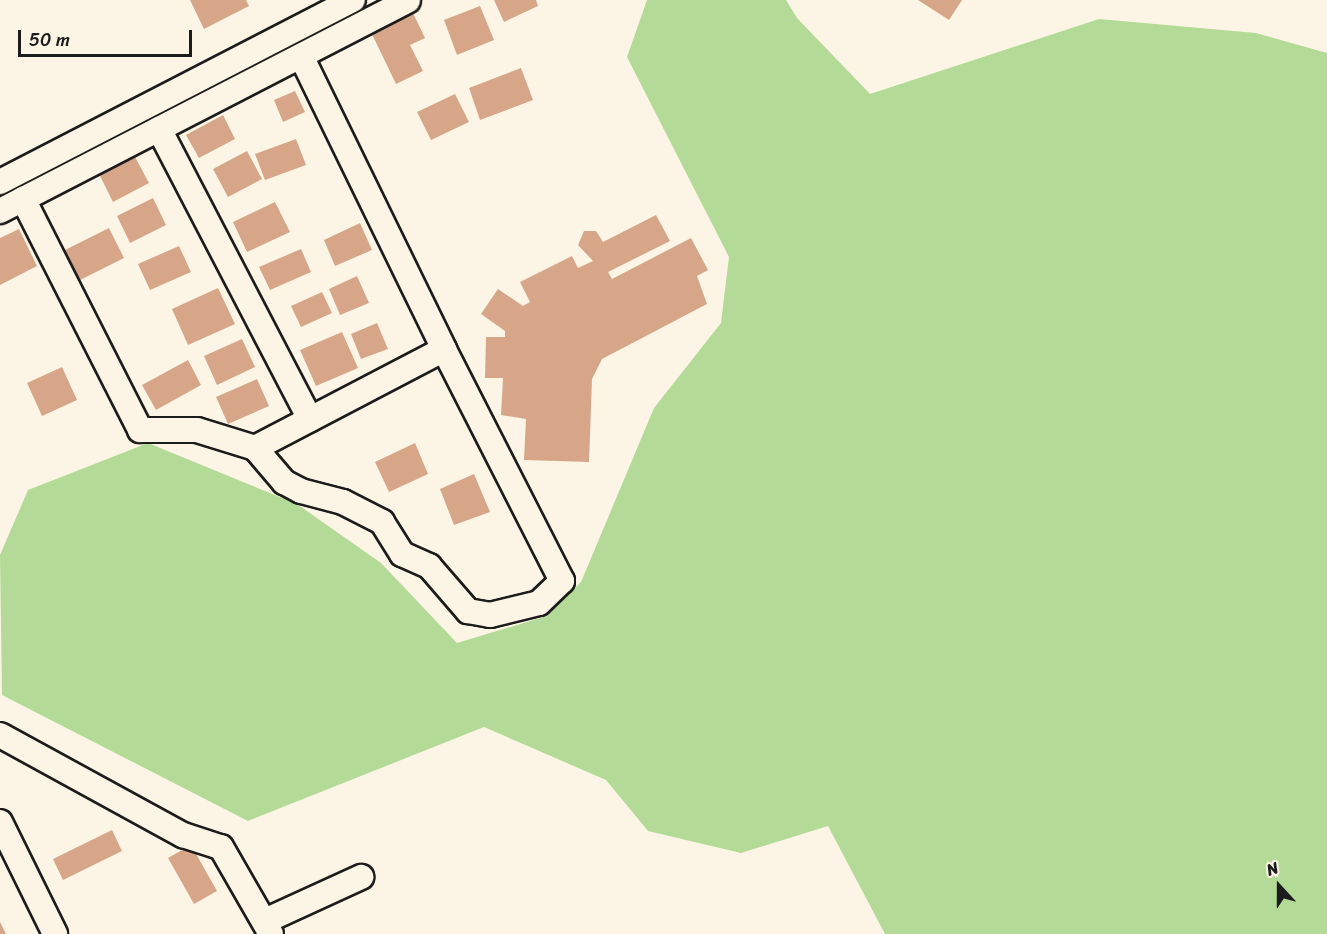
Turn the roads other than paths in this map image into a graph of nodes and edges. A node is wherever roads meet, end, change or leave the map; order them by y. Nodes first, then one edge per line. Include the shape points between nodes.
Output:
1 (353, 0) edge
2 (408, 0) edge
3 (301, 56) junction
4 (159, 129) junction
5 (0, 182) edge
6 (23, 199) junction
7 (0, 211) edge
8 (444, 349) junction
9 (310, 419) junction
10 (255, 448) junction
11 (0, 735) edge
12 (0, 822) edge
13 (361, 877) dead end
14 (268, 927) edge
15 (56, 934) edge

1 - 5 street
2 - 3 street
3 - 4 street
3 - 8 street
4 - 6 street
4 - 9 street
6 - 7 street
6 - 10 street via 140,430 197,430
8 - 9 street
8 - 10 street via 562,580 539,603 490,615 468,611 429,566 402,554 382,522 343,502 301,491 284,482
9 - 10 street
11 - 14 street via 183,835 221,847
12 - 15 street
13 - 14 street

